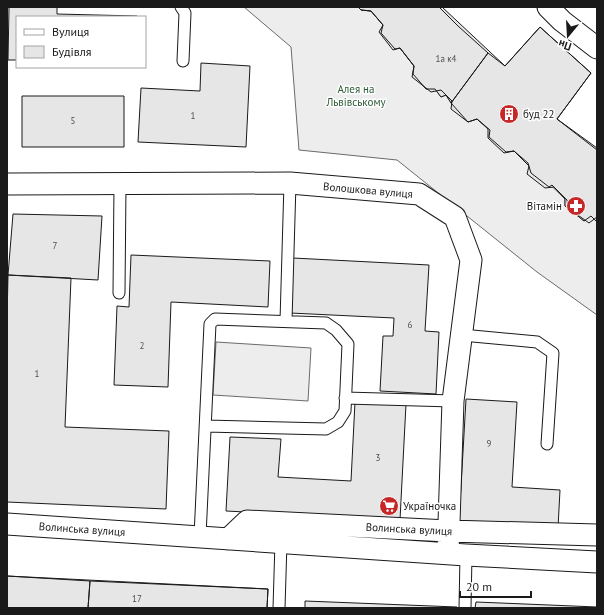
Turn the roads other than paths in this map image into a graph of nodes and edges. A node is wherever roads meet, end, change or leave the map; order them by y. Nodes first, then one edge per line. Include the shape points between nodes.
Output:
1 (181, 7) edge
2 (548, 7) edge
3 (597, 48) edge
4 (183, 61) dead end
5 (290, 183) junction
6 (7, 184) edge
7 (120, 185) junction
8 (118, 293) dead end
9 (286, 321) junction
10 (462, 336) junction
11 (345, 398) junction
12 (454, 401) junction
13 (206, 426) junction
14 (547, 444) dead end
15 (7, 524) edge
16 (448, 531) junction
17 (597, 535) edge
18 (200, 536) junction
19 (228, 539) junction
20 (281, 542) junction
21 (457, 554) junction
22 (597, 562) edge
23 (279, 608) edge
24 (465, 608) edge

1 - 4 lane via 185,13
2 - 3 street
5 - 7 street, Волошкова вулиця
5 - 9 lane
5 - 10 street, Волошкова вулиця via 419,194 455,217 471,260
6 - 7 street, Волошкова вулиця
7 - 8 lane
9 - 11 lane via 326,323 348,344
9 - 13 lane via 215,319 210,324
10 - 12 street, Волошкова вулиця
10 - 14 lane via 537,342 553,353
11 - 12 lane
11 - 13 lane via 345,411 338,422 326,429
12 - 16 street, Волошкова вулиця
13 - 18 lane
15 - 18 street, Волинська вулиця
16 - 17 street, Волинська вулиця
16 - 19 street, Волинська вулиця via 247,520
16 - 21 street, Волошкова вулиця
18 - 19 street, Волинська вулиця
19 - 20 street, Волинська вулиця
20 - 21 street, Волинська вулиця
20 - 23 lane
21 - 22 street, Волинська вулиця
21 - 24 lane

